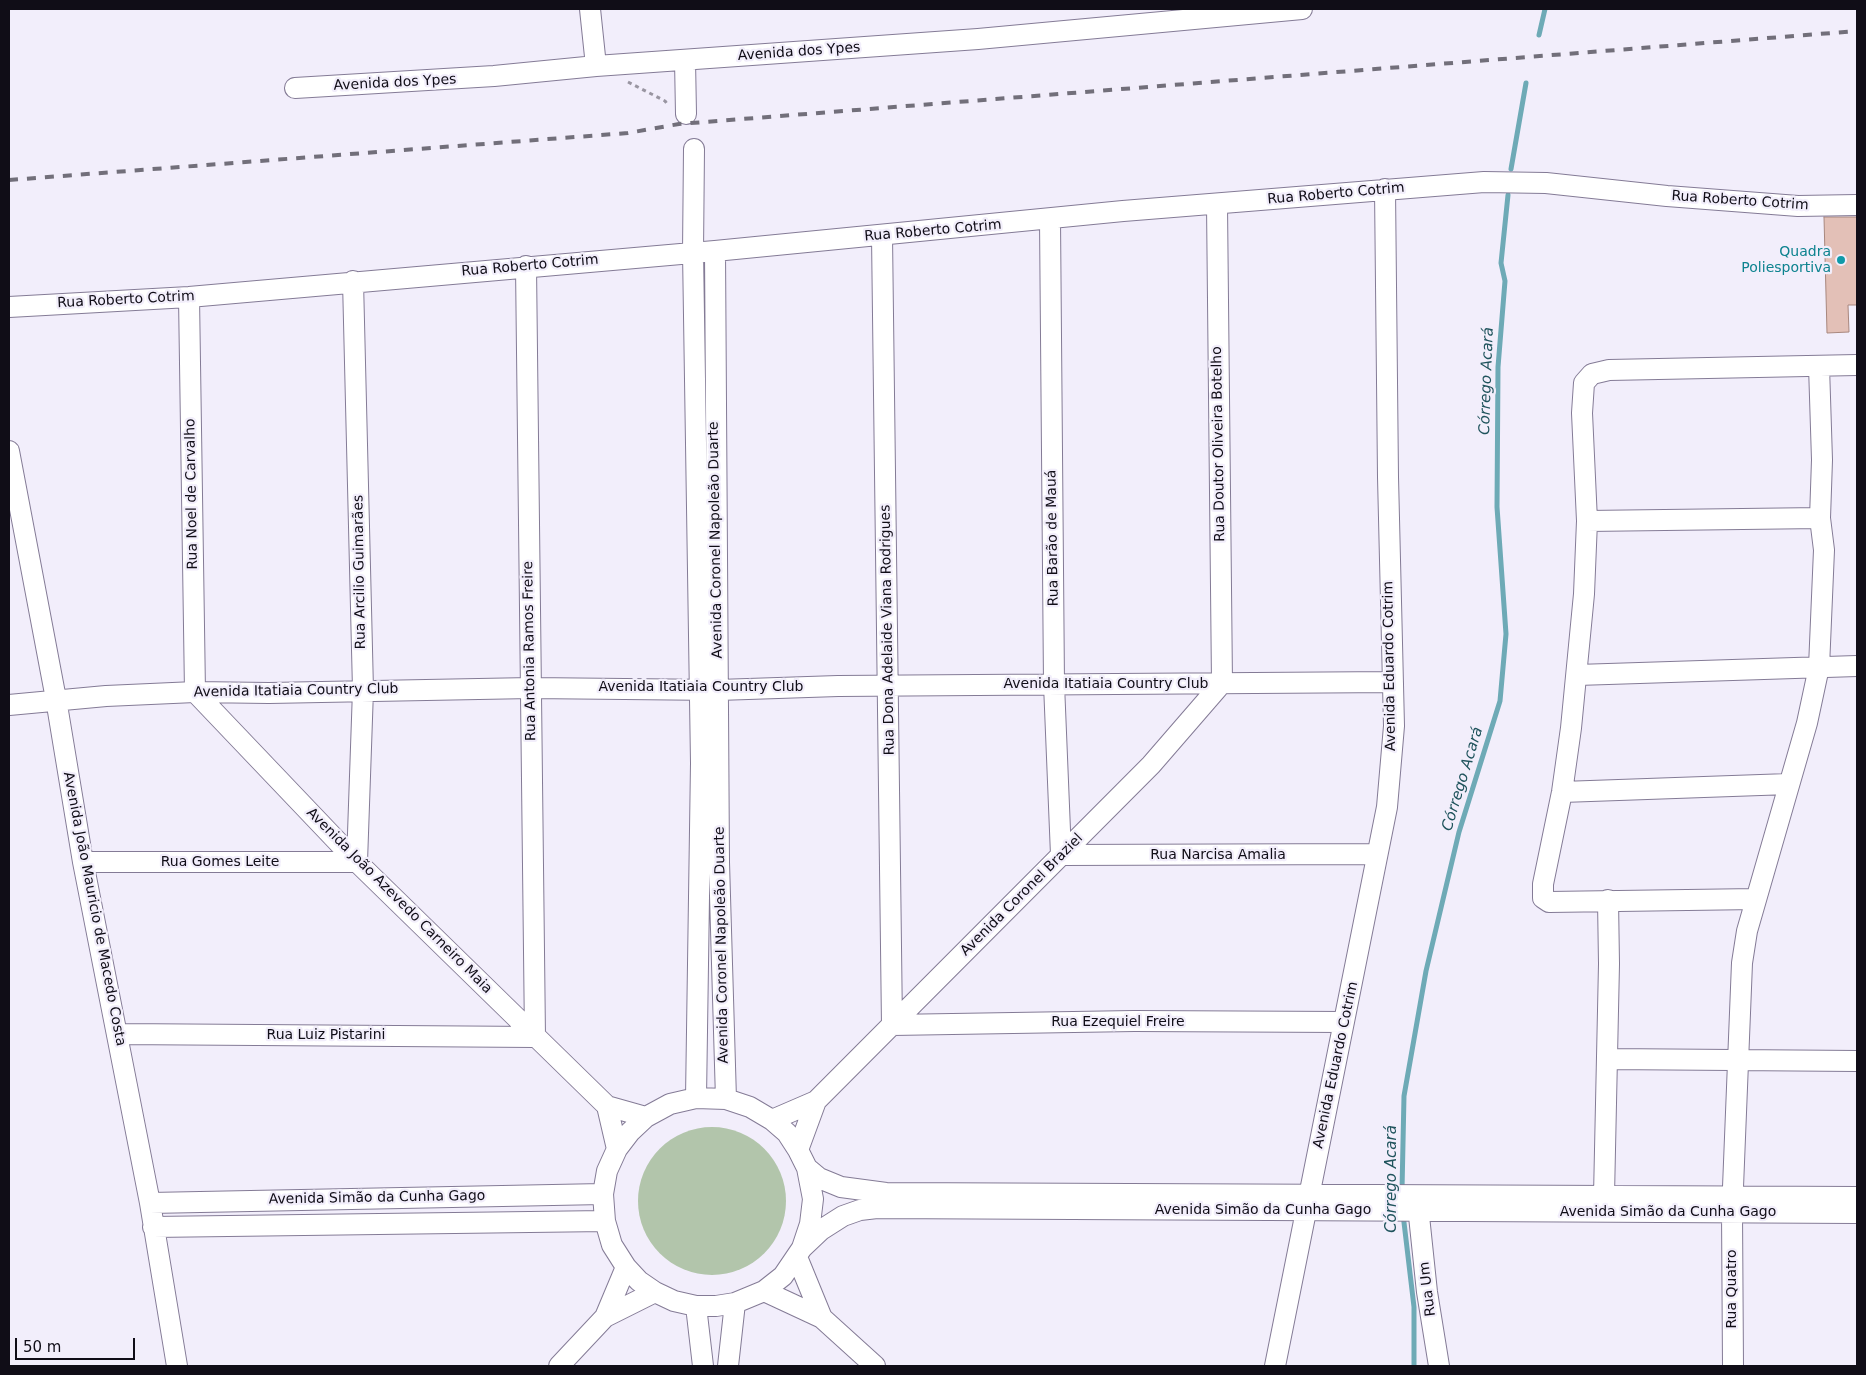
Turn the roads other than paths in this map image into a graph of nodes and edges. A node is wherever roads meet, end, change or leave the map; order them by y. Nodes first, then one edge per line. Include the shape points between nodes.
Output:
1 (590, 9) edge
2 (1302, 9) edge
3 (685, 60) junction
4 (596, 66) junction
5 (295, 88) dead end
6 (678, 111) road end
7 (694, 149) dead end
8 (1385, 189) junction
9 (1857, 204) edge
10 (1217, 205) junction
11 (1050, 220) junction
12 (882, 236) junction
13 (715, 251) junction
14 (693, 252) junction
15 (526, 266) junction
16 (353, 282) junction
17 (189, 297) junction
18 (9, 307) edge
19 (1857, 365) edge
20 (1819, 366) junction
21 (9, 451) edge
22 (1820, 518) junction
23 (1587, 521) junction
24 (1857, 666) edge
25 (1819, 667) junction
26 (1577, 675) junction
27 (1393, 682) junction
28 (1222, 683) junction
29 (1054, 684) junction
30 (889, 686) junction
31 (530, 688) junction
32 (708, 689) junction
33 (363, 690) junction
34 (195, 692) junction
35 (56, 699) junction
36 (9, 705) edge
37 (1789, 784) junction
38 (1562, 792) junction
39 (1376, 854) junction
40 (1061, 855) junction
41 (83, 862) junction
42 (357, 862) junction
43 (1756, 899) junction
44 (1608, 900) junction
45 (1344, 1022) junction
46 (892, 1025) junction
47 (118, 1034) junction
48 (536, 1037) junction
49 (1738, 1058) junction
50 (1608, 1059) junction
51 (1857, 1061) edge
52 (696, 1098) junction
53 (726, 1099) junction
54 (816, 1101) junction
55 (607, 1106) junction
56 (646, 1117) junction
57 (772, 1120) junction
58 (617, 1149) junction
59 (803, 1158) junction
60 (603, 1194) junction
61 (519, 1195) junction
62 (1604, 1196) junction
63 (1857, 1197) edge
64 (876, 1200) junction
65 (1308, 1202) junction
66 (150, 1203) junction
67 (1416, 1203) junction
68 (1733, 1205) junction
69 (1857, 1213) edge
70 (605, 1221) junction
71 (519, 1223) junction
72 (153, 1227) junction
73 (800, 1253) junction
74 (626, 1267) junction
75 (764, 1291) junction
76 (654, 1292) junction
77 (735, 1303) junction
78 (696, 1306) junction
79 (605, 1317) junction
80 (822, 1318) junction
81 (177, 1366) edge
82 (559, 1366) edge
83 (703, 1366) edge
84 (728, 1366) edge
85 (875, 1366) edge
86 (1275, 1366) edge
87 (1439, 1366) edge
88 (1733, 1366) edge

1 - 4 street
2 - 3 street, Avenida dos Ypes via 978,39
3 - 4 street, Avenida dos Ypes
3 - 6 street
4 - 5 street, Avenida dos Ypes via 502,76
7 - 14 street, Avenida Coronel Napoleão Duarte
8 - 9 street, Rua Roberto Cotrim via 1518,182 1798,206
8 - 10 street, Rua Roberto Cotrim
8 - 27 street, Avenida Eduardo Cotrim
10 - 11 street, Rua Roberto Cotrim
10 - 28 street, Rua Doutor Oliveira Botelho
11 - 12 street, Rua Roberto Cotrim
11 - 29 street, Rua Barão de Mauá
12 - 13 street, Rua Roberto Cotrim
12 - 30 street, Rua Dona Adelaide Viana Rodrigues
13 - 14 street, Rua Roberto Cotrim
13 - 32 street, Avenida Coronel Napoleão Duarte
14 - 15 street, Rua Roberto Cotrim
14 - 32 street, Avenida Coronel Napoleão Duarte
15 - 16 street, Rua Roberto Cotrim
15 - 31 street, Rua Antonia Ramos Freire
16 - 17 street, Rua Roberto Cotrim
16 - 33 street, Rua Arcilio Guimarães
17 - 18 street, Rua Roberto Cotrim
17 - 34 street, Rua Noel de Carvalho
19 - 20 street
20 - 22 street, Rua Quatro
20 - 23 street via 1683,367 1609,370 1592,374 1582,391
21 - 35 street, Avenida João Mauricio de Macedo Costa
22 - 23 street
22 - 25 street, Rua Quatro via 1824,550
23 - 26 street
24 - 25 street
25 - 26 street
25 - 37 street, Rua Quatro
26 - 38 street
27 - 28 street, Avenida Itatiaia Country Club
27 - 39 street, Avenida Eduardo Cotrim via 1394,726 1387,807
28 - 29 street, Avenida Itatiaia Country Club
28 - 40 street, Avenida Coronel Braziel via 1151,765
29 - 30 street, Avenida Itatiaia Country Club
29 - 40 street, Rua Barão de Mauá
30 - 32 street, Avenida Itatiaia Country Club
30 - 46 street, Rua Dona Adelaide Viana Rodrigues
31 - 32 street, Avenida Itatiaia Country Club
31 - 33 street, Avenida Itatiaia Country Club
31 - 48 street, Rua Antonia Ramos Freire
32 - 52 street, Avenida Coronel Napoleão Duarte
32 - 53 street, Avenida Coronel Napoleão Duarte via 719,862
33 - 34 street, Avenida Itatiaia Country Club
33 - 42 street, Rua Arcilio Guimarães
34 - 35 street, Avenida Itatiaia Country Club
34 - 42 street, Avenida João Azevedo Carneiro Maia
35 - 36 street, Avenida Itatiaia Country Club
35 - 41 street, Avenida João Mauricio de Macedo Costa
37 - 38 street
37 - 43 street, Rua Quatro
38 - 44 street via 1543,898 1550,902
39 - 40 street, Rua Narcisa Amalia
39 - 45 street, Avenida Eduardo Cotrim
40 - 46 street, Avenida Coronel Braziel
41 - 42 street, Rua Gomes Leite
41 - 47 street, Avenida João Mauricio de Macedo Costa
42 - 48 street, Avenida João Azevedo Carneiro Maia
43 - 44 street
43 - 49 street, Rua Quatro via 1742,963
44 - 50 street
45 - 46 street, Rua Ezequiel Freire
45 - 65 street, Avenida Eduardo Cotrim
46 - 54 street, Avenida Coronel Braziel
47 - 48 street, Rua Luiz Pistarini
47 - 66 street, Avenida João Mauricio de Macedo Costa
48 - 55 street, Avenida João Azevedo Carneiro Maia
49 - 50 street
49 - 51 street
49 - 68 street, Rua Quatro
50 - 62 street
52 - 53 street
52 - 56 street via 670,1104
53 - 57 street via 750,1107
54 - 57 street, Avenida Coronel Braziel
54 - 59 street, Avenida Coronel Braziel
55 - 56 street, Avenida João Azevedo Carneiro Maia
55 - 58 street
56 - 58 street
57 - 59 street via 787,1134
58 - 60 street via 607,1171
59 - 64 street, Avenida Simão da Cunha Gago via 819,1178
59 - 73 street via 813,1199 810,1224
60 - 61 street, Avenida Simão da Cunha Gago
60 - 70 street
61 - 66 street, Avenida Simão da Cunha Gago
61 - 71 street
62 - 67 street, Avenida Simão da Cunha Gago
62 - 68 street, Avenida Simão da Cunha Gago
63 - 68 street, Avenida Simão da Cunha Gago
64 - 65 street, Avenida Simão da Cunha Gago
64 - 73 street, Avenida Simão da Cunha Gago via 837,1219 812,1237
65 - 67 street, Avenida Simão da Cunha Gago
65 - 86 street, Avenida Eduardo Cotrim
66 - 72 street, Avenida João Mauricio de Macedo Costa
67 - 68 street, Avenida Simão da Cunha Gago
67 - 87 street, Rua Um
68 - 69 street, Avenida Simão da Cunha Gago
68 - 88 street, Rua Quatro
70 - 71 street, Avenida Simão da Cunha Gago
70 - 74 street via 612,1245
71 - 72 street, Avenida Simão da Cunha Gago
72 - 81 street, Avenida João Mauricio de Macedo Costa
73 - 75 street via 782,1276
73 - 80 street
74 - 76 street
74 - 79 street
75 - 77 street
75 - 80 street
76 - 78 street
76 - 79 street
77 - 78 street
77 - 84 street
78 - 83 street
79 - 82 street
80 - 85 street

